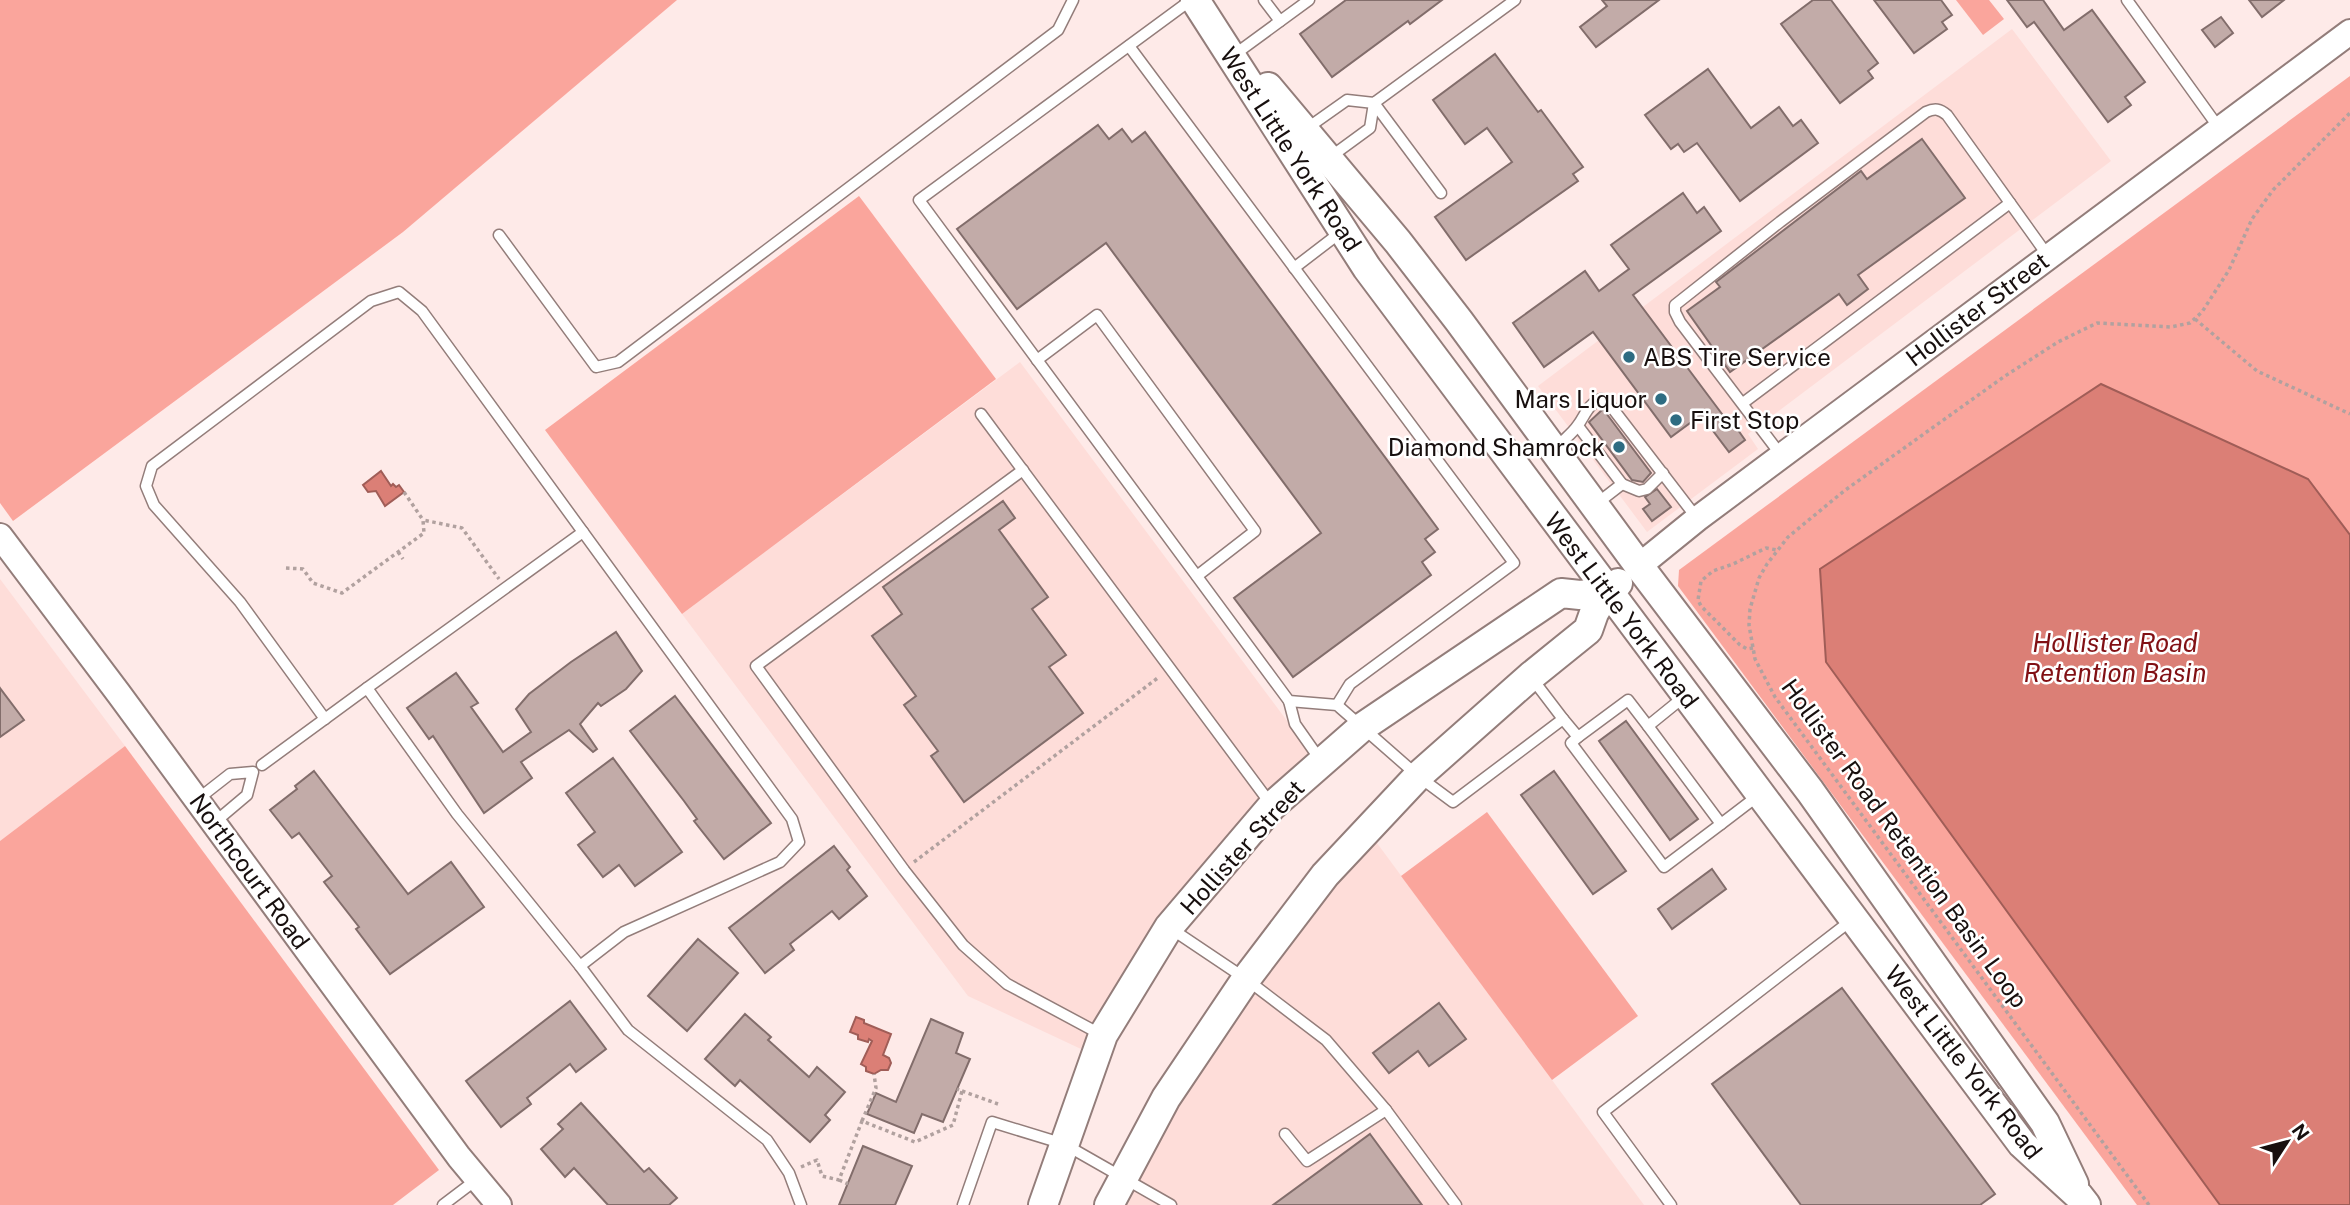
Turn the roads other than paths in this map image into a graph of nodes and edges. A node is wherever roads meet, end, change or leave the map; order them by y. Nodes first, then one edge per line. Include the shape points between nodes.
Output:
1 (1073, 0) edge
2 (1194, 0) edge
3 (1264, 0) edge
4 (1309, 0) edge
5 (1515, 0) edge
6 (2127, 0) edge
7 (1280, 21) junction
8 (2350, 32) edge
9 (1129, 46) junction
10 (1238, 51) junction
11 (1374, 103) junction
12 (2220, 128) junction
13 (1304, 130) junction
14 (1328, 158) junction
15 (1441, 193) dead end
16 (2010, 203) junction
17 (1343, 231) junction
18 (499, 235) dead end
19 (2048, 256) junction
20 (1294, 268) junction
21 (1037, 360) junction
22 (1743, 403) junction
23 (981, 414) dead end
24 (1578, 426) junction
25 (1554, 450) junction
26 (1782, 456) junction
27 (1023, 470) junction
28 (1663, 474) junction
29 (1622, 484) junction
30 (1595, 505) junction
31 (1697, 519) junction
32 (583, 532) junction
33 (0, 536) edge
34 (1639, 566) junction
35 (1198, 576) junction
36 (1607, 591) junction
37 (1531, 676) junction
38 (367, 688) junction
39 (1686, 696) junction
40 (1290, 701) junction
41 (1337, 705) junction
42 (325, 719) junction
43 (1563, 719) junction
44 (1648, 726) junction
45 (1361, 728) junction
46 (1578, 737) junction
47 (1322, 763) junction
48 (262, 765) dead end
49 (1418, 776) junction
50 (1760, 795) junction
51 (197, 799) junction
52 (1272, 806) junction
53 (214, 822) junction
54 (1721, 824) junction
55 (1853, 919) junction
56 (1169, 927) junction
57 (580, 966) junction
58 (1246, 979) junction
59 (1102, 1035) junction
60 (1386, 1110) junction
61 (1285, 1134) dead end
62 (1064, 1144) junction
63 (1124, 1178) junction
64 (477, 1179) junction
65 (2083, 1200) edge
66 (443, 1205) edge
67 (499, 1205) edge
68 (801, 1205) edge
69 (963, 1205) edge
70 (1043, 1205) edge
71 (1109, 1205) edge
72 (1171, 1205) edge
73 (1455, 1205) edge
74 (1671, 1205) edge

1 - 18 lane via 1058,30 618,362 596,367
2 - 9 lane
2 - 10 main road, West Little York Road
2 - 17 main road, West Little York Road
3 - 7 lane
4 - 7 lane
5 - 11 lane
6 - 12 lane
7 - 10 lane
8 - 12 street, Hollister Street
9 - 20 lane
9 - 21 lane via 919,200
10 - 13 main road, West Little York Road
11 - 13 lane via 1348,100
11 - 14 lane via 1370,128
11 - 15 lane
12 - 19 street, Hollister Street
13 - 14 main road, West Little York Road
14 - 25 main road, West Little York Road via 1444,301
16 - 19 lane
16 - 22 lane
16 - 22 lane via 1942,110 1926,112 1675,305 1680,322
17 - 20 lane
17 - 36 main road, West Little York Road
19 - 26 street, Hollister Street
20 - 41 lane via 1514,563 1350,684
21 - 35 lane
21 - 35 lane via 1097,316 1105,326 1255,531
22 - 26 lane
23 - 27 lane
24 - 25 lane
24 - 28 lane via 1584,411 1601,399
24 - 29 lane
25 - 30 main road, West Little York Road
26 - 31 street, Hollister Street
27 - 52 lane
27 - 59 lane via 756,666 963,945 1007,984
28 - 29 lane via 1639,491
28 - 31 lane
29 - 30 lane
30 - 34 main road, West Little York Road
31 - 34 street, Hollister Street
32 - 38 lane
32 - 42 lane via 422,312 399,292 371,301 152,466 146,486 155,505 240,601
32 - 57 lane via 792,819 799,842 780,862 624,932
33 - 51 street, Northcourt Road
34 - 36 main road, Hollister Street
34 - 65 main road, West Little York Road via 1810,791 2045,1123
35 - 40 lane
36 - 37 main road, Hollister Street via 1588,630
36 - 39 main road, West Little York Road
36 - 45 main road, Hollister Street via 1561,593
37 - 43 lane
37 - 49 main road, Hollister Street
38 - 42 lane
38 - 57 lane via 457,814
39 - 44 lane
39 - 50 main road, West Little York Road
40 - 41 lane
40 - 47 lane via 1295,724
41 - 45 lane
42 - 48 lane
43 - 46 lane
43 - 49 lane via 1453,802
44 - 46 lane via 1628,700
44 - 54 lane
45 - 47 main road, Hollister Street
45 - 49 lane
46 - 54 lane via 1571,743 1664,867
47 - 52 main road, Hollister Street
49 - 58 main road, Hollister Street via 1325,875
50 - 54 lane
50 - 55 main road, West Little York Road
51 - 53 street, Northcourt Road
51 - 53 lane via 230,774 253,772 247,795
52 - 56 main road, Hollister Street
53 - 64 street, Northcourt Road
55 - 65 main road, West Little York Road via 2022,1144
55 - 74 lane via 1603,1112
56 - 58 lane
56 - 59 main road, Hollister Street
57 - 68 lane via 628,1030 767,1140 789,1173
58 - 60 lane via 1325,1040
58 - 63 main road, Hollister Street via 1166,1098
59 - 62 main road, Hollister Street
60 - 61 lane via 1307,1161
60 - 73 lane
62 - 63 lane
62 - 69 lane via 992,1122
62 - 70 main road, Hollister Street
63 - 71 main road, Hollister Street
63 - 72 lane
64 - 66 lane
64 - 67 street, Northcourt Road

